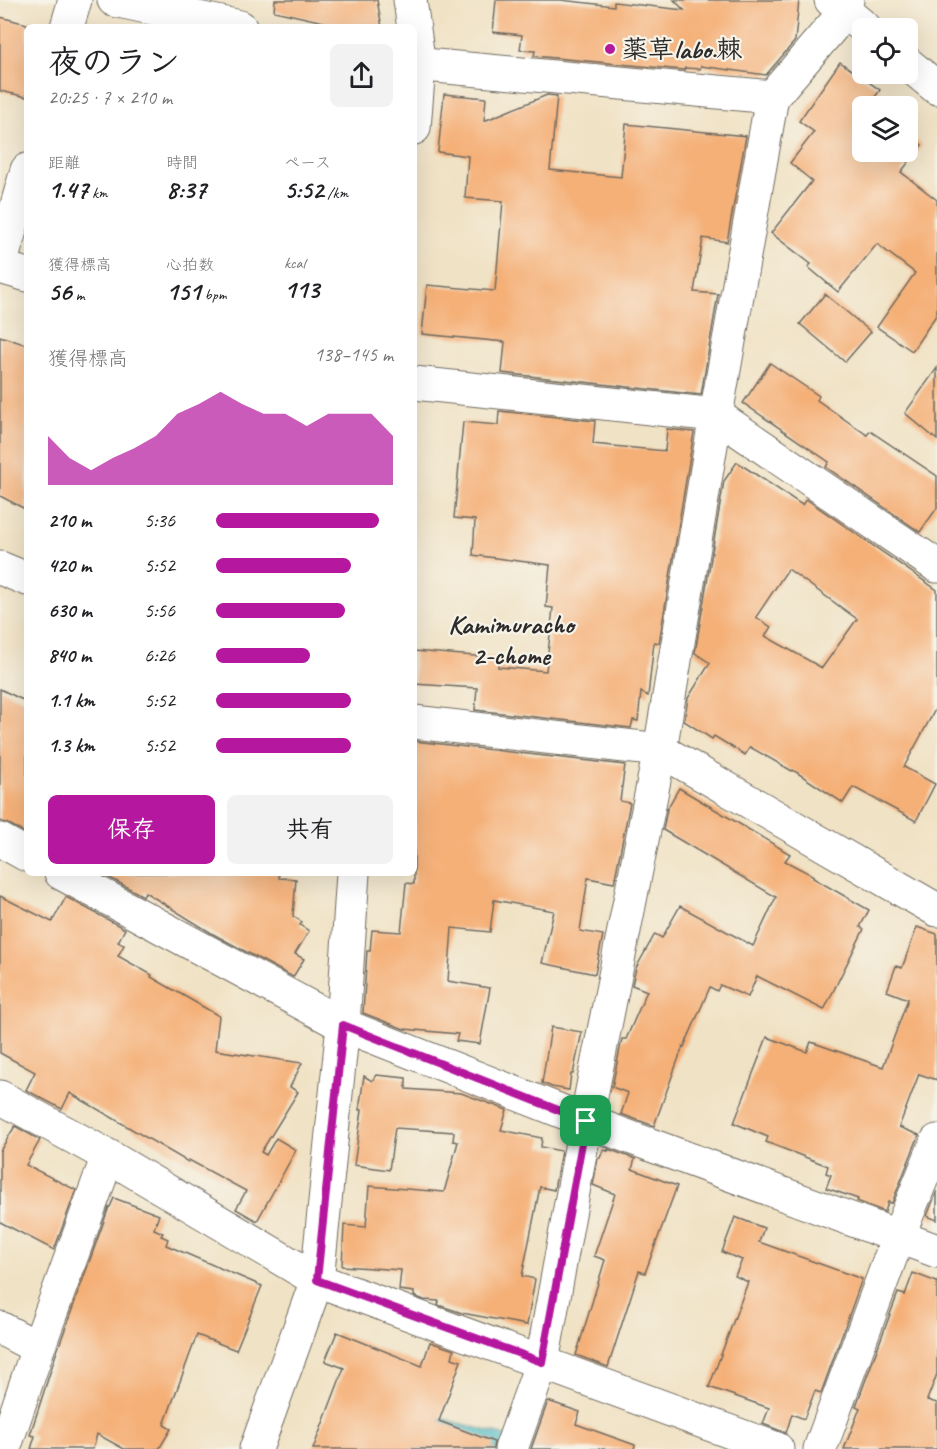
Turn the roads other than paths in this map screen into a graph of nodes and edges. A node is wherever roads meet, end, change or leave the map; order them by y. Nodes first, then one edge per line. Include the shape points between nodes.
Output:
1 (75, 0) edge
2 (114, 0) edge
3 (411, 0) edge
4 (847, 10) edge
5 (68, 24) edge
6 (226, 24) edge
7 (413, 24) edge
8 (417, 65) edge
9 (918, 72) edge
10 (937, 88) edge
11 (772, 97) junction
12 (24, 181) edge
13 (0, 266) edge
14 (24, 273) edge
15 (417, 383) edge
16 (716, 415) junction
17 (933, 555) edge
18 (0, 568) edge
19 (24, 578) edge
20 (417, 722) edge
21 (660, 750) junction
22 (0, 840) edge
23 (24, 853) edge
24 (67, 876) edge
25 (353, 876) edge
26 (937, 910) edge
27 (343, 1025) junction
28 (0, 1097) edge
29 (586, 1121) junction
30 (937, 1141) edge
31 (108, 1156) junction
32 (898, 1237) junction
33 (937, 1251) edge
34 (317, 1280) junction
35 (0, 1328) edge
36 (38, 1348) junction
37 (542, 1362) junction
38 (4, 1449) edge
39 (255, 1449) edge
40 (511, 1449) edge
41 (777, 1449) edge
42 (820, 1449) edge

1 - 5 street
2 - 6 street
3 - 7 street
4 - 11 street
8 - 11 street
9 - 10 street
11 - 16 street
12 - 13 street
13 - 14 street
15 - 16 street
16 - 17 street
16 - 21 street
18 - 19 street
20 - 21 street
21 - 26 street
21 - 29 street
22 - 23 street
24 - 27 street
25 - 27 street
27 - 29 street
27 - 34 street
28 - 31 street
29 - 32 street
29 - 37 street
30 - 32 street
31 - 34 street
31 - 36 street
32 - 33 street
32 - 42 street
34 - 37 street
34 - 39 street
35 - 36 street
36 - 38 street
37 - 40 street
37 - 41 street

